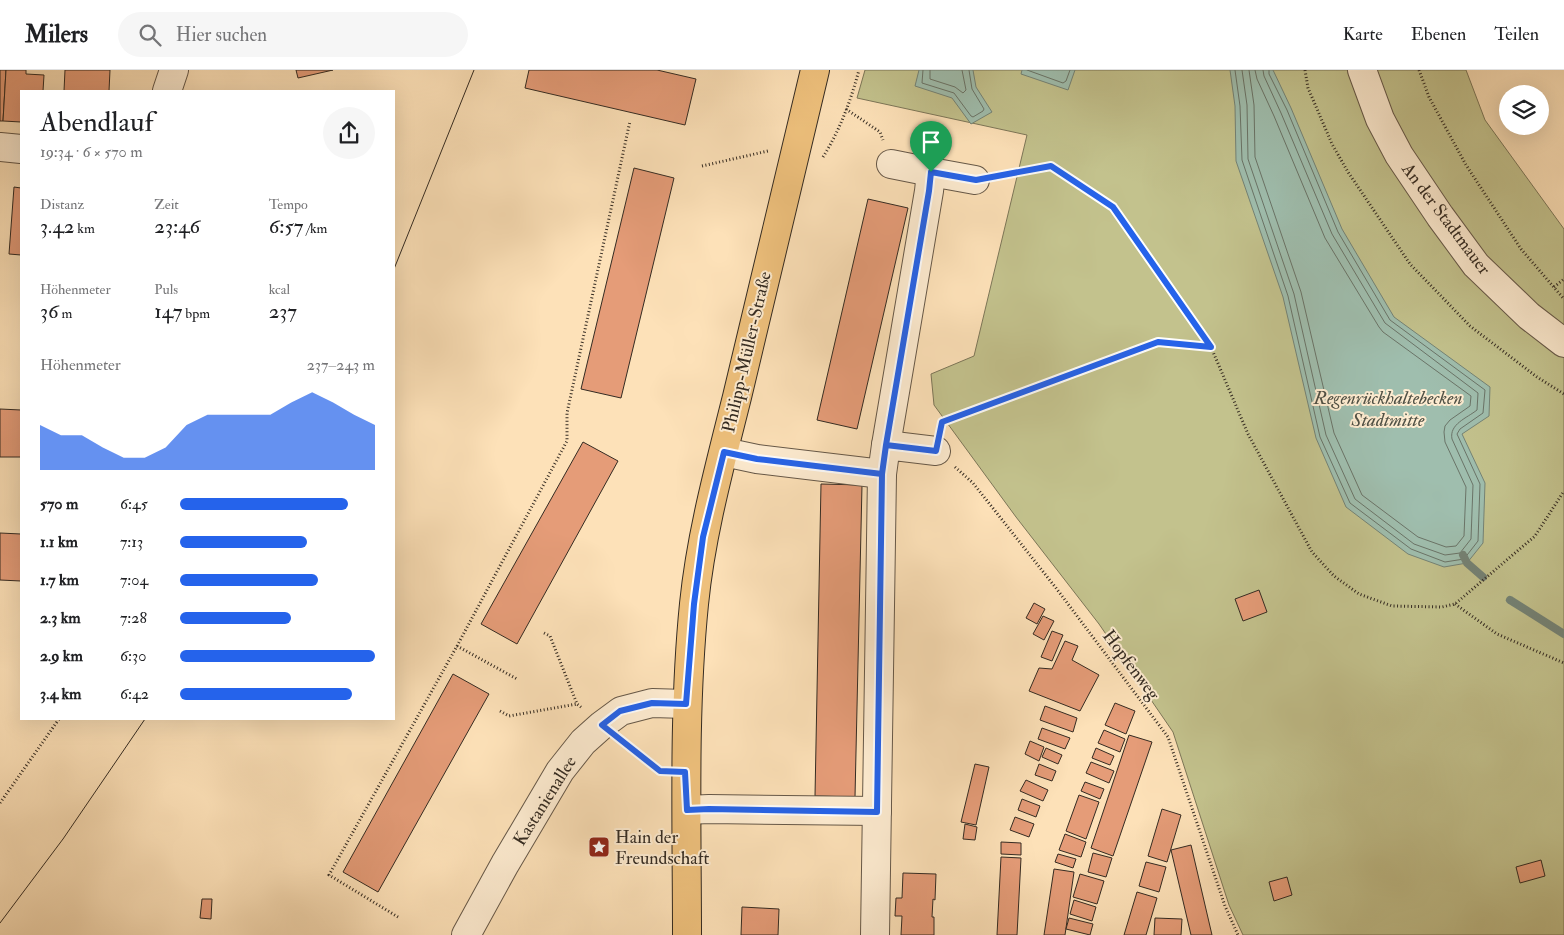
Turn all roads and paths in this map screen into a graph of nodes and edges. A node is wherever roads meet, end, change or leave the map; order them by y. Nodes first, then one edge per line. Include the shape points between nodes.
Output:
1 (174, 70) edge
2 (815, 70) edge
3 (859, 70) edge
4 (1305, 70) edge
5 (1362, 70) edge
6 (1419, 70) edge
7 (167, 90) edge
8 (846, 109) junction
9 (630, 121) dead end
10 (0, 147) edge
11 (20, 149) edge
12 (771, 150) dead end
13 (820, 162) dead end
14 (891, 164) joint
15 (702, 166) dead end
16 (931, 172) junction
17 (976, 180) joint
18 (1564, 279) edge
19 (1554, 287) junction
20 (1564, 299) edge
21 (1564, 343) edge
22 (1211, 347) junction
23 (1564, 394) edge
24 (886, 445) junction
25 (936, 451) junction
26 (724, 452) junction
27 (882, 474) junction
28 (1564, 491) edge
29 (1455, 604) junction
30 (544, 633) dead end
31 (457, 646) junction
32 (1564, 663) edge
33 (518, 679) dead end
34 (577, 704) junction
35 (686, 704) junction
36 (500, 711) dead end
37 (58, 720) edge
38 (602, 725) junction
39 (685, 772) junction
40 (0, 803) edge
41 (687, 810) junction
42 (877, 812) junction
43 (398, 916) dead end
44 (466, 935) edge
45 (687, 935) edge
46 (875, 935) edge
47 (1238, 935) edge

1 - 7 street
2 - 26 main road, Philipp-Müller-Straße
3 - 8 path
4 - 23 path via 1308,88 1332,144 1410,264 1470,326
5 - 21 street, An der Stadtmauer via 1380,119 1399,155 1476,265 1528,316
6 - 19 path via 1429,97 1466,165 1522,249
8 - 13 path via 835,138
8 - 14 path via 880,132
9 - 31 path via 567,412 567,441
10 - 11 street
12 - 15 path
14 - 16 street
16 - 17 street
16 - 24 street
17 - 22 path via 1051,166 1113,207
18 - 19 path
19 - 20 path
22 - 25 path via 1158,342 942,422
22 - 29 path via 1248,434 1312,552 1334,576 1359,594 1392,606 1442,607
24 - 25 street
24 - 27 street
25 - 47 path, Hopfenweg via 973,483 1168,737 1225,906
26 - 27 street
26 - 35 main road, Philipp-Müller-Straße via 703,537
27 - 42 street
28 - 29 path via 1535,536
29 - 32 path via 1497,634
30 - 34 path via 550,636
31 - 33 path
31 - 43 path via 329,875
34 - 36 path via 508,716
34 - 38 path
35 - 38 street, Kastanienallee via 652,703 620,711
35 - 39 main road, Philipp-Müller-Straße
37 - 40 path
38 - 39 path via 660,771
38 - 44 street, Kastanienallee via 583,742 560,771
39 - 41 main road, Philipp-Müller-Straße
41 - 42 street
41 - 45 main road, Philipp-Müller-Straße
42 - 46 street

